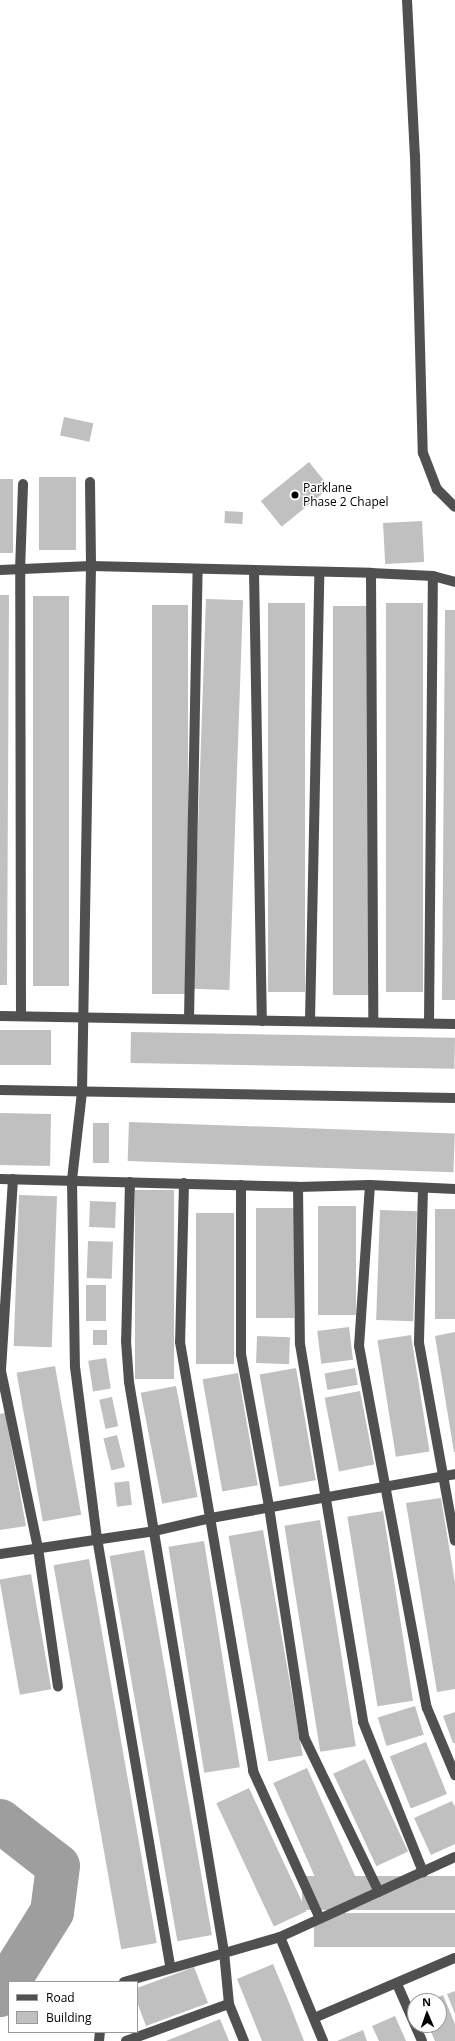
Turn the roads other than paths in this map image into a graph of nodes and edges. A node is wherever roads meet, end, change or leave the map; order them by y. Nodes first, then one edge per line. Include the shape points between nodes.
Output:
1 (407, 0) edge
2 (90, 482) dead end
3 (23, 484) dead end
4 (455, 507) edge
5 (92, 566) junction
6 (0, 570) edge
7 (198, 570) junction
8 (20, 571) junction
9 (254, 571) junction
10 (319, 573) junction
11 (371, 573) junction
12 (433, 576) junction
13 (455, 582) edge
14 (0, 1016) edge
15 (21, 1016) junction
16 (82, 1017) junction
17 (190, 1019) junction
18 (262, 1021) junction
19 (310, 1021) junction
20 (373, 1022) junction
21 (429, 1023) junction
22 (455, 1024) edge
23 (0, 1090) edge
24 (82, 1092) junction
25 (455, 1098) edge
26 (0, 1179) edge
27 (13, 1179) junction
28 (72, 1180) junction
29 (130, 1182) junction
30 (184, 1183) junction
31 (240, 1185) junction
32 (370, 1185) junction
33 (298, 1187) junction
34 (423, 1188) junction
35 (455, 1189) edge
36 (455, 1474) edge
37 (443, 1476) junction
38 (384, 1486) junction
39 (327, 1497) junction
40 (269, 1507) junction
41 (211, 1518) junction
42 (155, 1531) junction
43 (97, 1538) junction
44 (455, 1541) edge
45 (38, 1548) junction
46 (0, 1554) edge
47 (58, 1687) dead end
48 (455, 1775) edge
49 (455, 1857) edge
50 (422, 1872) junction
51 (379, 1892) junction
52 (320, 1919) junction
53 (280, 1937) junction
54 (224, 1952) junction
55 (455, 1958) edge
56 (170, 1967) junction
57 (127, 1981) edge
58 (397, 1984) junction
59 (229, 2004) junction
60 (314, 2018) junction
61 (126, 2041) edge
62 (244, 2041) edge
63 (323, 2041) edge
64 (422, 2041) edge

1 - 4 street via 415,156 423,453 437,489
2 - 5 street
3 - 8 street
5 - 7 street
5 - 8 street
5 - 16 street
6 - 8 street
7 - 9 street
7 - 17 street
8 - 15 street
9 - 10 street
9 - 18 street
10 - 11 street
10 - 19 street
11 - 12 street
11 - 20 street
12 - 13 street
12 - 21 street
14 - 15 street
15 - 16 street
16 - 17 street
16 - 24 street
17 - 18 street
18 - 19 street
19 - 20 street
20 - 21 street
21 - 22 street
23 - 24 street
24 - 25 street
24 - 28 street
26 - 27 street
27 - 28 street
27 - 45 street via 1,1371
28 - 29 street
28 - 43 street via 75,1367
29 - 30 street
29 - 42 street via 127,1362
30 - 31 street
30 - 41 street via 180,1342
31 - 33 street
31 - 40 street via 241,1354
32 - 33 street
32 - 34 street
32 - 38 street via 359,1346
33 - 39 street via 300,1344
34 - 35 street
34 - 37 street via 419,1343
36 - 37 street
37 - 38 street
37 - 44 street
38 - 39 street
38 - 48 street via 427,1708
39 - 40 street
39 - 50 street via 363,1722
40 - 41 street
40 - 51 street via 304,1737
41 - 42 street
41 - 52 street via 253,1771
42 - 43 street
42 - 54 street
43 - 45 street
43 - 56 street
45 - 46 street
45 - 47 street
49 - 50 street
50 - 51 street
51 - 52 street
52 - 53 street
53 - 54 street
53 - 60 street
54 - 56 street
54 - 59 street
55 - 58 street
56 - 57 street
58 - 60 street
58 - 64 street
59 - 61 street
59 - 62 street
60 - 63 street

